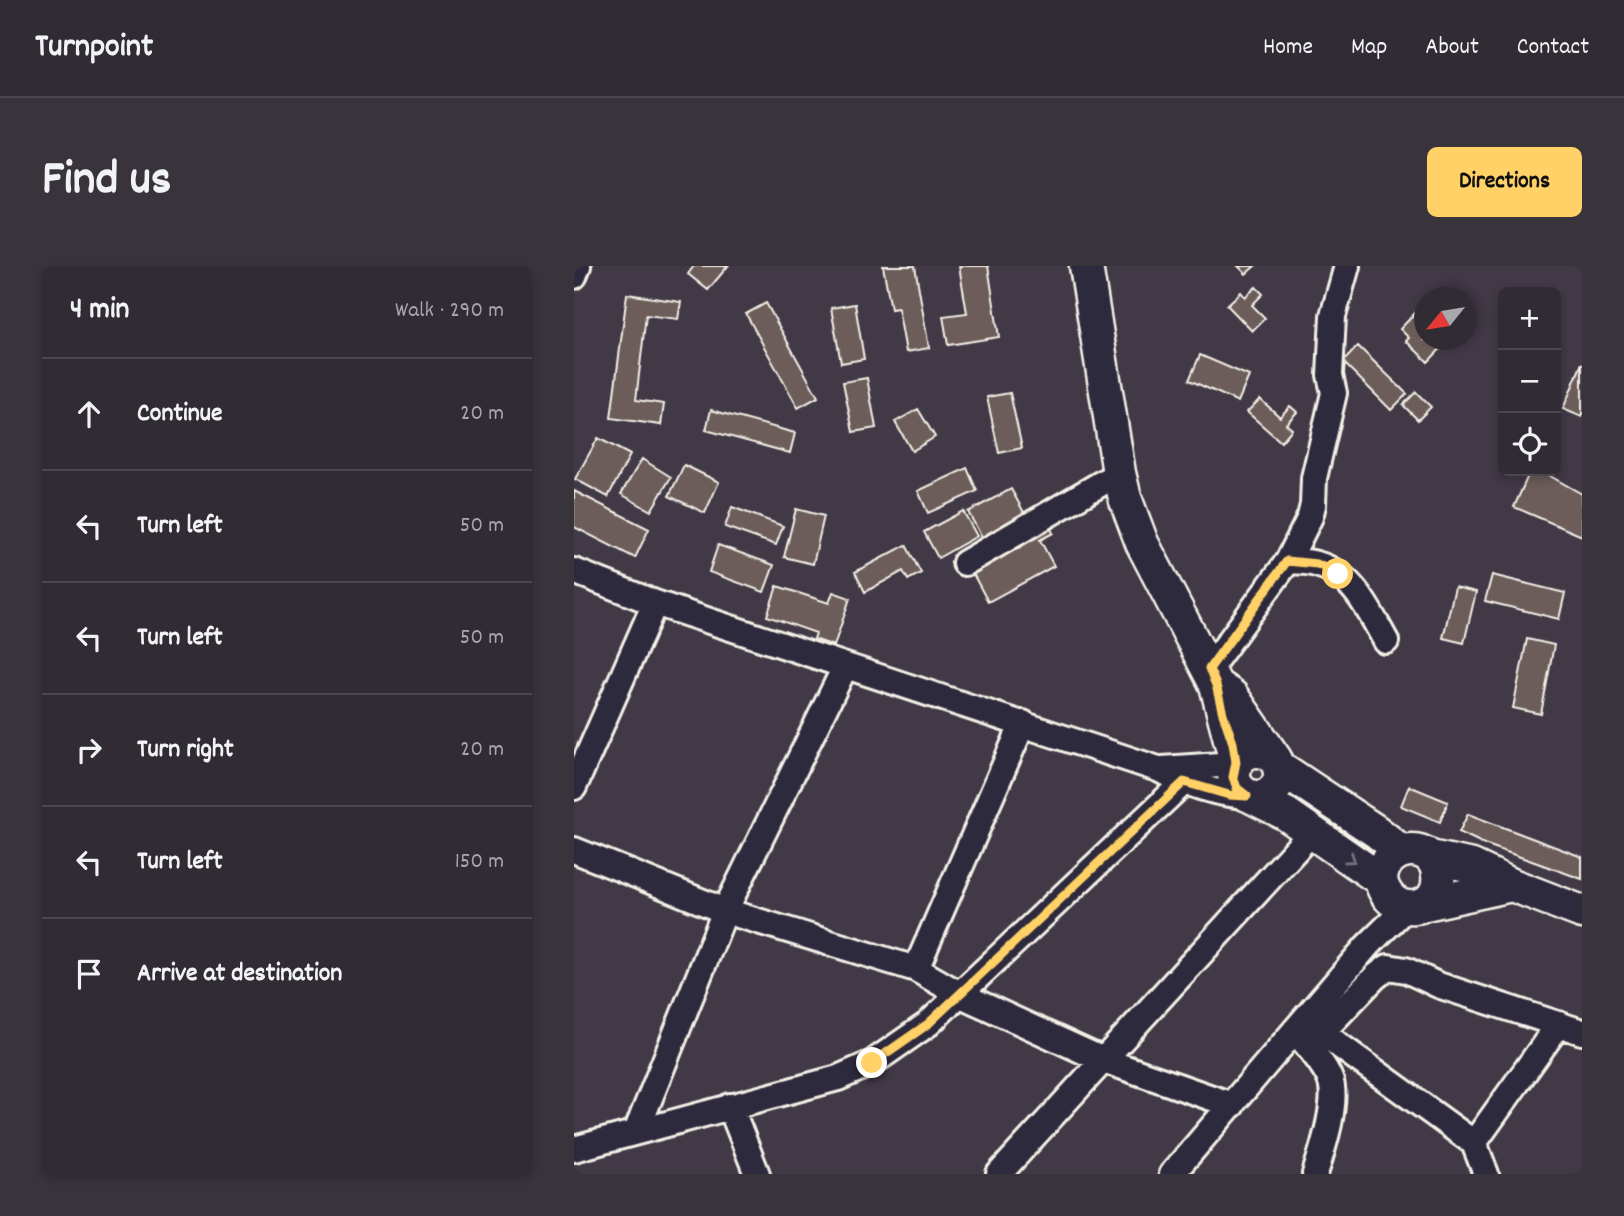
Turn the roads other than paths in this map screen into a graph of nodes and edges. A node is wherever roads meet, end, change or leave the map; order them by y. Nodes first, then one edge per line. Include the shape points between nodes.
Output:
1 (578, 266) edge
2 (1086, 266) edge
3 (1347, 266) edge
4 (574, 276) edge
5 (1119, 473) junction
6 (1287, 561) junction
7 (965, 563) dead end
8 (574, 571) edge
9 (655, 603) junction
10 (1386, 641) dead end
11 (845, 667) junction
12 (1213, 677) junction
13 (1023, 723) junction
14 (1236, 763) junction
15 (1277, 764) junction
16 (1158, 769) junction
17 (1184, 782) junction
18 (574, 787) edge
19 (1249, 796) junction
20 (1312, 832) junction
21 (574, 850) edge
22 (1415, 854) junction
23 (1382, 884) junction
24 (1512, 885) junction
25 (1416, 906) junction
26 (725, 911) junction
27 (1582, 912) edge
28 (1367, 946) junction
29 (916, 969) junction
30 (961, 995) junction
31 (1574, 1024) edge
32 (1308, 1026) junction
33 (1103, 1060) junction
34 (1232, 1105) junction
35 (730, 1106) junction
36 (637, 1130) junction
37 (1474, 1143) junction
38 (574, 1149) edge
39 (758, 1174) edge
40 (999, 1174) edge
41 (1172, 1174) edge
42 (1315, 1174) edge
43 (1486, 1174) edge

1 - 4 street
2 - 5 main road
3 - 6 street via 1333,316 1330,375 1334,393 1314,478 1313,505
5 - 7 street
5 - 12 main road via 1142,543
6 - 10 street via 1317,564 1338,574 1358,593
6 - 12 street
8 - 9 street
9 - 11 street
9 - 18 street
11 - 13 street
11 - 26 street
12 - 14 main road
12 - 15 main road
13 - 16 street
13 - 29 street
14 - 15 main road via 1256,750 1267,752
14 - 16 street
14 - 19 main road via 1233,777 1237,788
15 - 19 main road via 1274,790 1260,797
15 - 22 main road
16 - 17 street
17 - 19 street
17 - 30 street
19 - 20 main road
20 -> 23 main road
20 - 33 street
21 - 26 street
22 - 23 main road via 1394,855 1384,866
22 - 24 main road via 1472,866
22 - 25 main road via 1438,872 1437,890
23 - 25 main road via 1396,904
23 - 28 street
24 - 25 main road
24 - 27 main road
25 - 28 street
26 - 29 street
26 - 36 street
28 - 32 street
29 - 30 street
30 - 33 street
30 - 35 street via 872,1063 838,1078
31 - 32 street via 1388,967
31 - 37 street
32 - 34 street
32 - 37 street
32 - 42 street via 1333,1089 1328,1133
33 - 34 street
33 - 40 street
34 - 41 street
35 - 36 street
35 - 39 street
36 - 38 street
37 - 43 street

